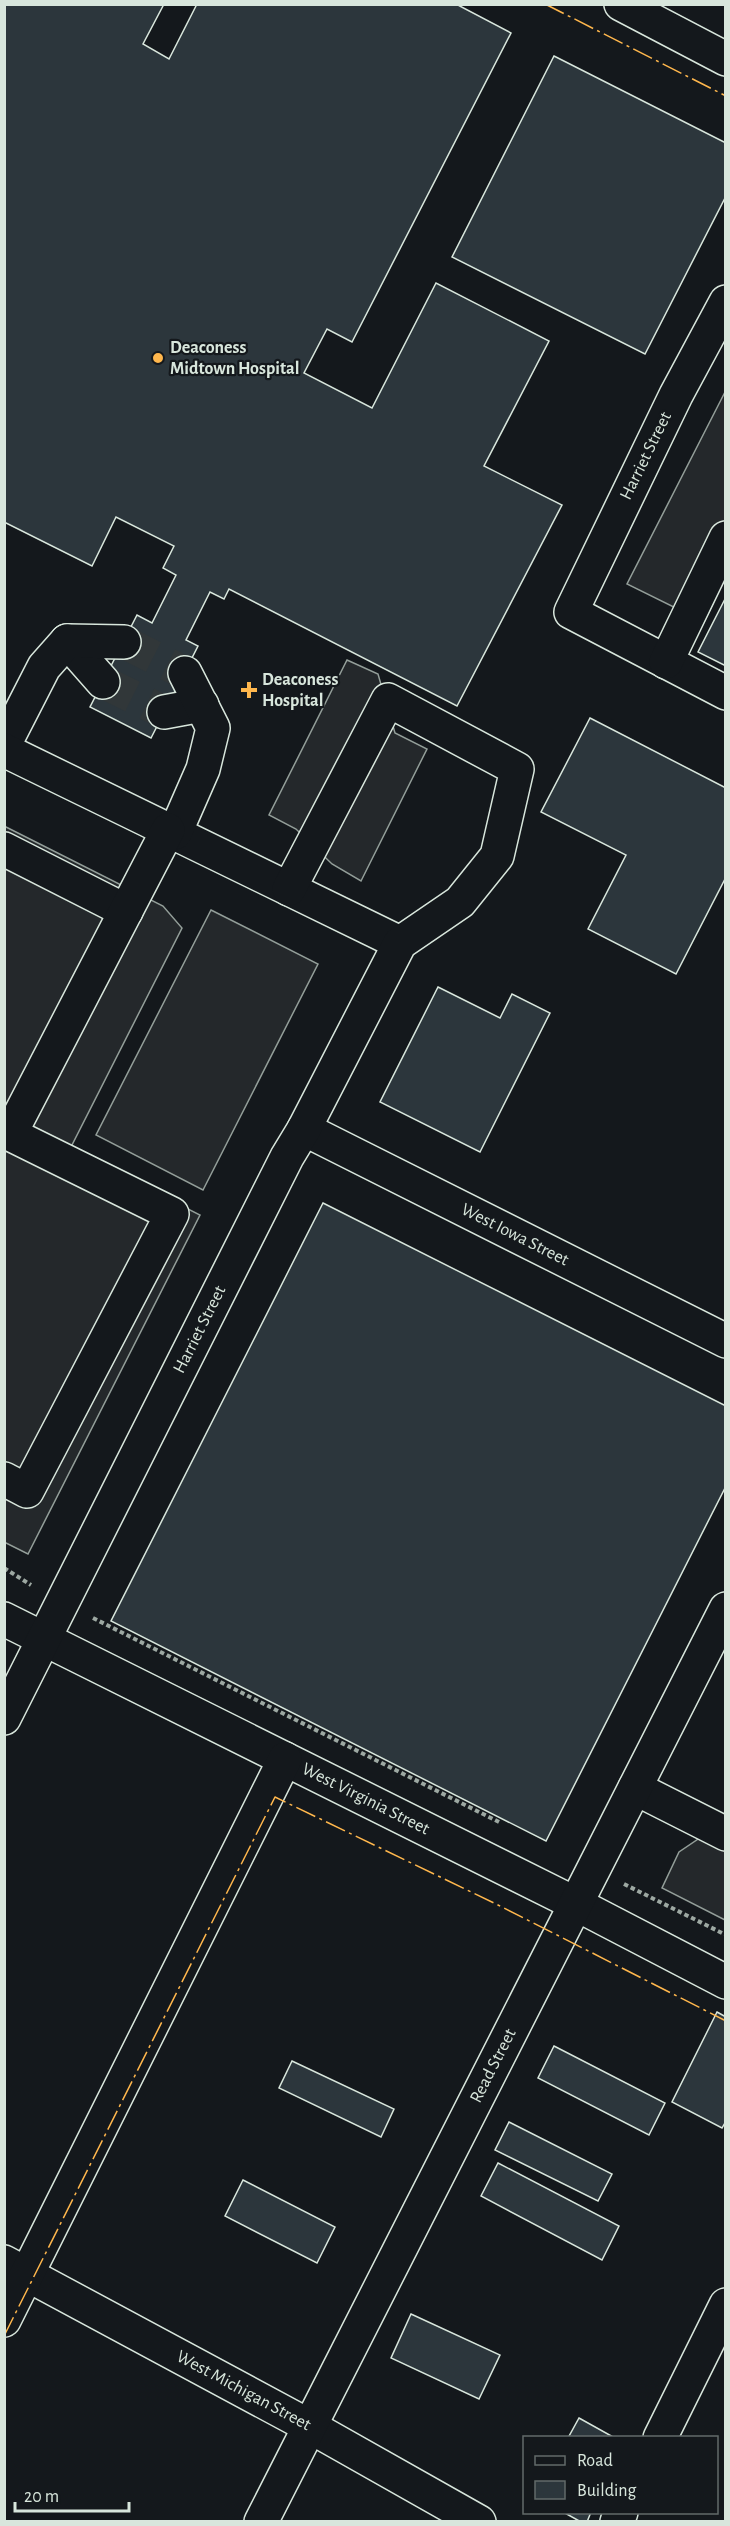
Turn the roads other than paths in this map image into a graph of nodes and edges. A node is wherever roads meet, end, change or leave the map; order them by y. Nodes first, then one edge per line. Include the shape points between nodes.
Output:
1 (621, 4) edge
2 (726, 59) edge
3 (726, 302) edge
4 (726, 538) edge
5 (67, 640) junction
6 (124, 642) tunnel mouth
7 (666, 662) junction
8 (185, 673) tunnel mouth
9 (103, 682) tunnel mouth
10 (726, 693) edge
11 (202, 705) junction
12 (164, 712) tunnel mouth
13 (4, 745) edge
14 (4, 750) edge
15 (172, 832) junction
16 (4, 849) edge
17 (289, 889) junction
18 (126, 911) junction
19 (400, 943) junction
20 (304, 1129) junction
21 (726, 1341) edge
22 (4, 1479) edge
23 (726, 1610) edge
24 (4, 1618) edge
25 (44, 1638) junction
26 (4, 1718) edge
27 (285, 1759) junction
28 (635, 1788) junction
29 (726, 1834) edge
30 (576, 1904) junction
31 (726, 1982) edge
32 (16, 2268) edge
33 (724, 2310) edge
34 (4, 2320) edge
35 (309, 2426) junction
36 (661, 2436) edge
37 (261, 2522) edge
38 (479, 2522) edge

1 - 2 street
3 - 7 street, Harriet Street via 676,395 571,612
4 - 7 street
5 - 6 street
5 - 9 street
5 - 13 street via 44,667
7 - 10 street
8 - 11 street
11 - 12 street
11 - 15 street via 213,728 203,769
14 - 15 street
15 - 17 street
15 - 18 street
16 - 18 street
17 - 19 street
17 - 19 street via 388,700 517,769 497,856 460,902
18 - 22 street via 10,1134 172,1214 27,1491
19 - 20 street, Harriet Street
20 - 21 street, West Iowa Street
20 - 25 street, Harriet Street
23 - 28 street, Read Street
24 - 25 street, West Virginia Street
25 - 26 street, Harriet Street
25 - 27 street, West Virginia Street
27 - 30 street, West Virginia Street
27 - 32 street
28 - 29 street
28 - 30 street, Read Street
30 - 31 street, West Virginia Street
30 - 35 street, Read Street
32 - 34 street
32 - 35 street, West Michigan Street
33 - 36 street
35 - 37 street, Read Street
35 - 38 street, West Michigan Street

